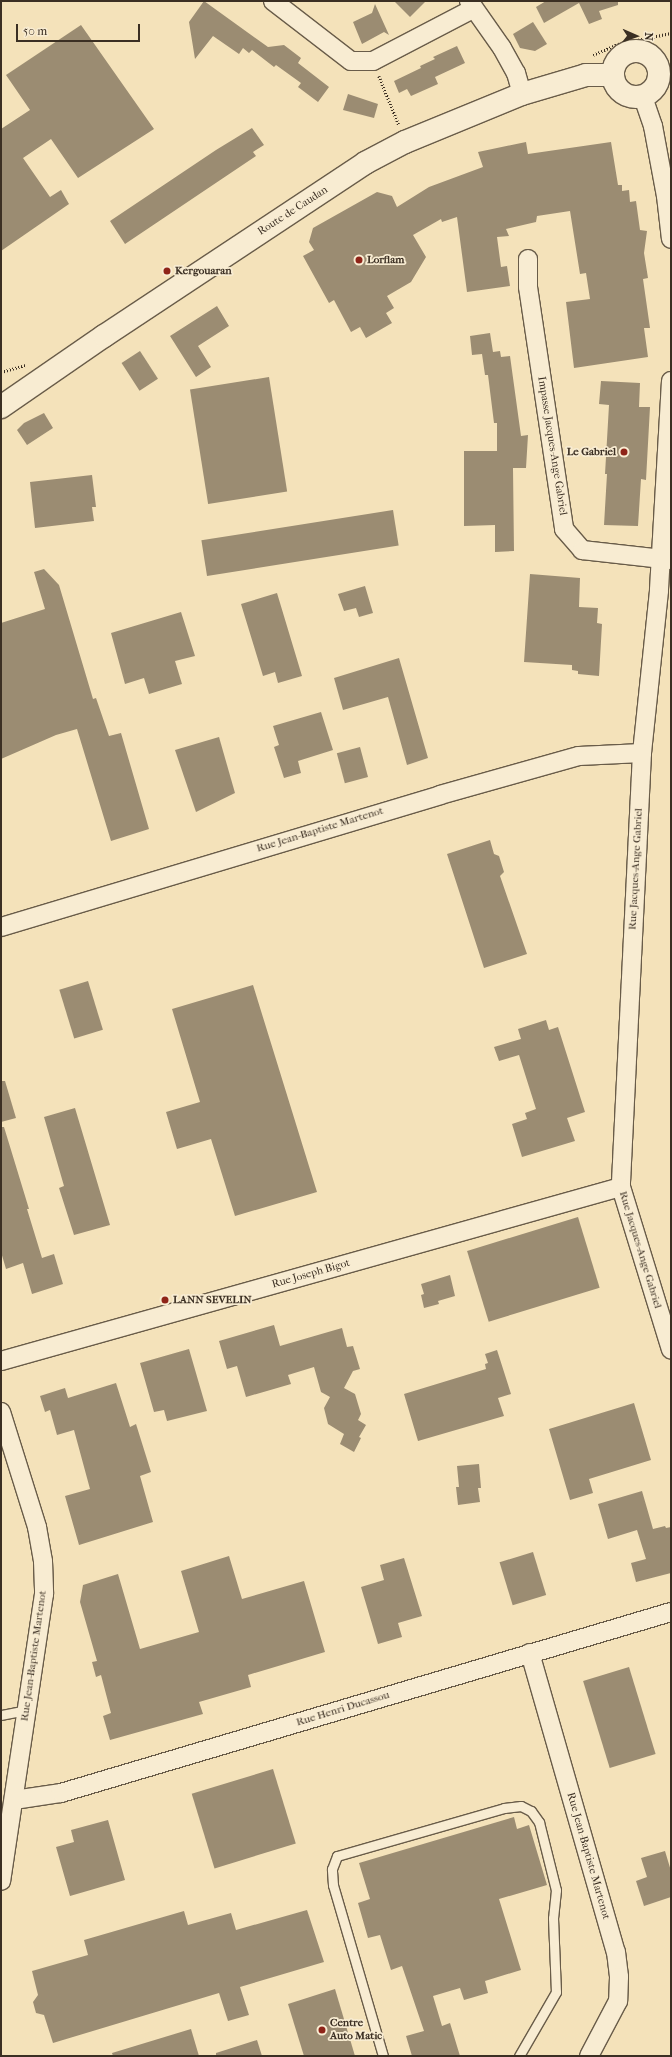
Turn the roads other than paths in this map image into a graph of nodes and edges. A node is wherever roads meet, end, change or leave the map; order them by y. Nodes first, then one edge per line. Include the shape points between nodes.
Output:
1 (273, 1) edge
2 (471, 5) edge
3 (663, 58) edge
4 (613, 75) junction
5 (522, 94) junction
6 (643, 97) junction
7 (671, 238) edge
8 (528, 259) dead end
9 (671, 381) edge
10 (1, 407) edge
11 (666, 560) edge
12 (642, 753) junction
13 (1, 927) edge
14 (620, 1187) junction
15 (671, 1350) edge
16 (1, 1361) edge
17 (1, 1412) edge
18 (671, 1612) edge
19 (530, 1654) junction
20 (27, 1710) junction
21 (1, 1715) edge
22 (14, 1800) junction
23 (3, 1860) edge
24 (1, 1881) edge
25 (383, 2056) edge
26 (519, 2056) edge
27 (589, 2056) edge

1 - 2 street via 350,61 373,61
2 - 5 street via 502,48 516,73
3 - 4 street via 644,52 629,52 617,61
3 - 6 street via 659,68 659,82
4 - 5 street, Route de Caudan via 586,75
4 - 6 street via 614,82 623,94 629,97
5 - 10 street, Route de Caudan via 405,142 365,163
6 - 7 street via 653,126
8 - 11 street, Impasse Jacques-Ange Gabriel via 528,287 564,529 582,550
9 - 11 street, Rue Jacques-Ange Gabriel
11 - 12 street, Rue Jacques-Ange Gabriel via 659,591
12 - 13 street, Rue Jean-Baptiste Martenot via 579,756 440,795
12 - 14 street, Rue Jacques-Ange Gabriel
14 - 15 street, Rue Jacques-Ange Gabriel
14 - 16 street, Rue Joseph Bigot
17 - 20 street, Rue Jean-Baptiste Martenot via 37,1527 43,1561 44,1594
18 - 19 street, Rue Henri Ducassou
19 - 22 street, Rue Henri Ducassou via 61,1793
19 - 27 street, Rue Jean-Baptiste Martenot via 616,1952 618,2001
20 - 21 lane
20 - 22 street, Rue Jean-Baptiste Martenot
22 - 23 street, Rue Jean-Baptiste Martenot
23 - 24 street, Rue Jean-Baptiste Martenot
25 - 26 lane via 333,1884 332,1869 337,1856 504,1808 521,1806 531,1811 539,1822 556,1890 553,1918 556,1992

